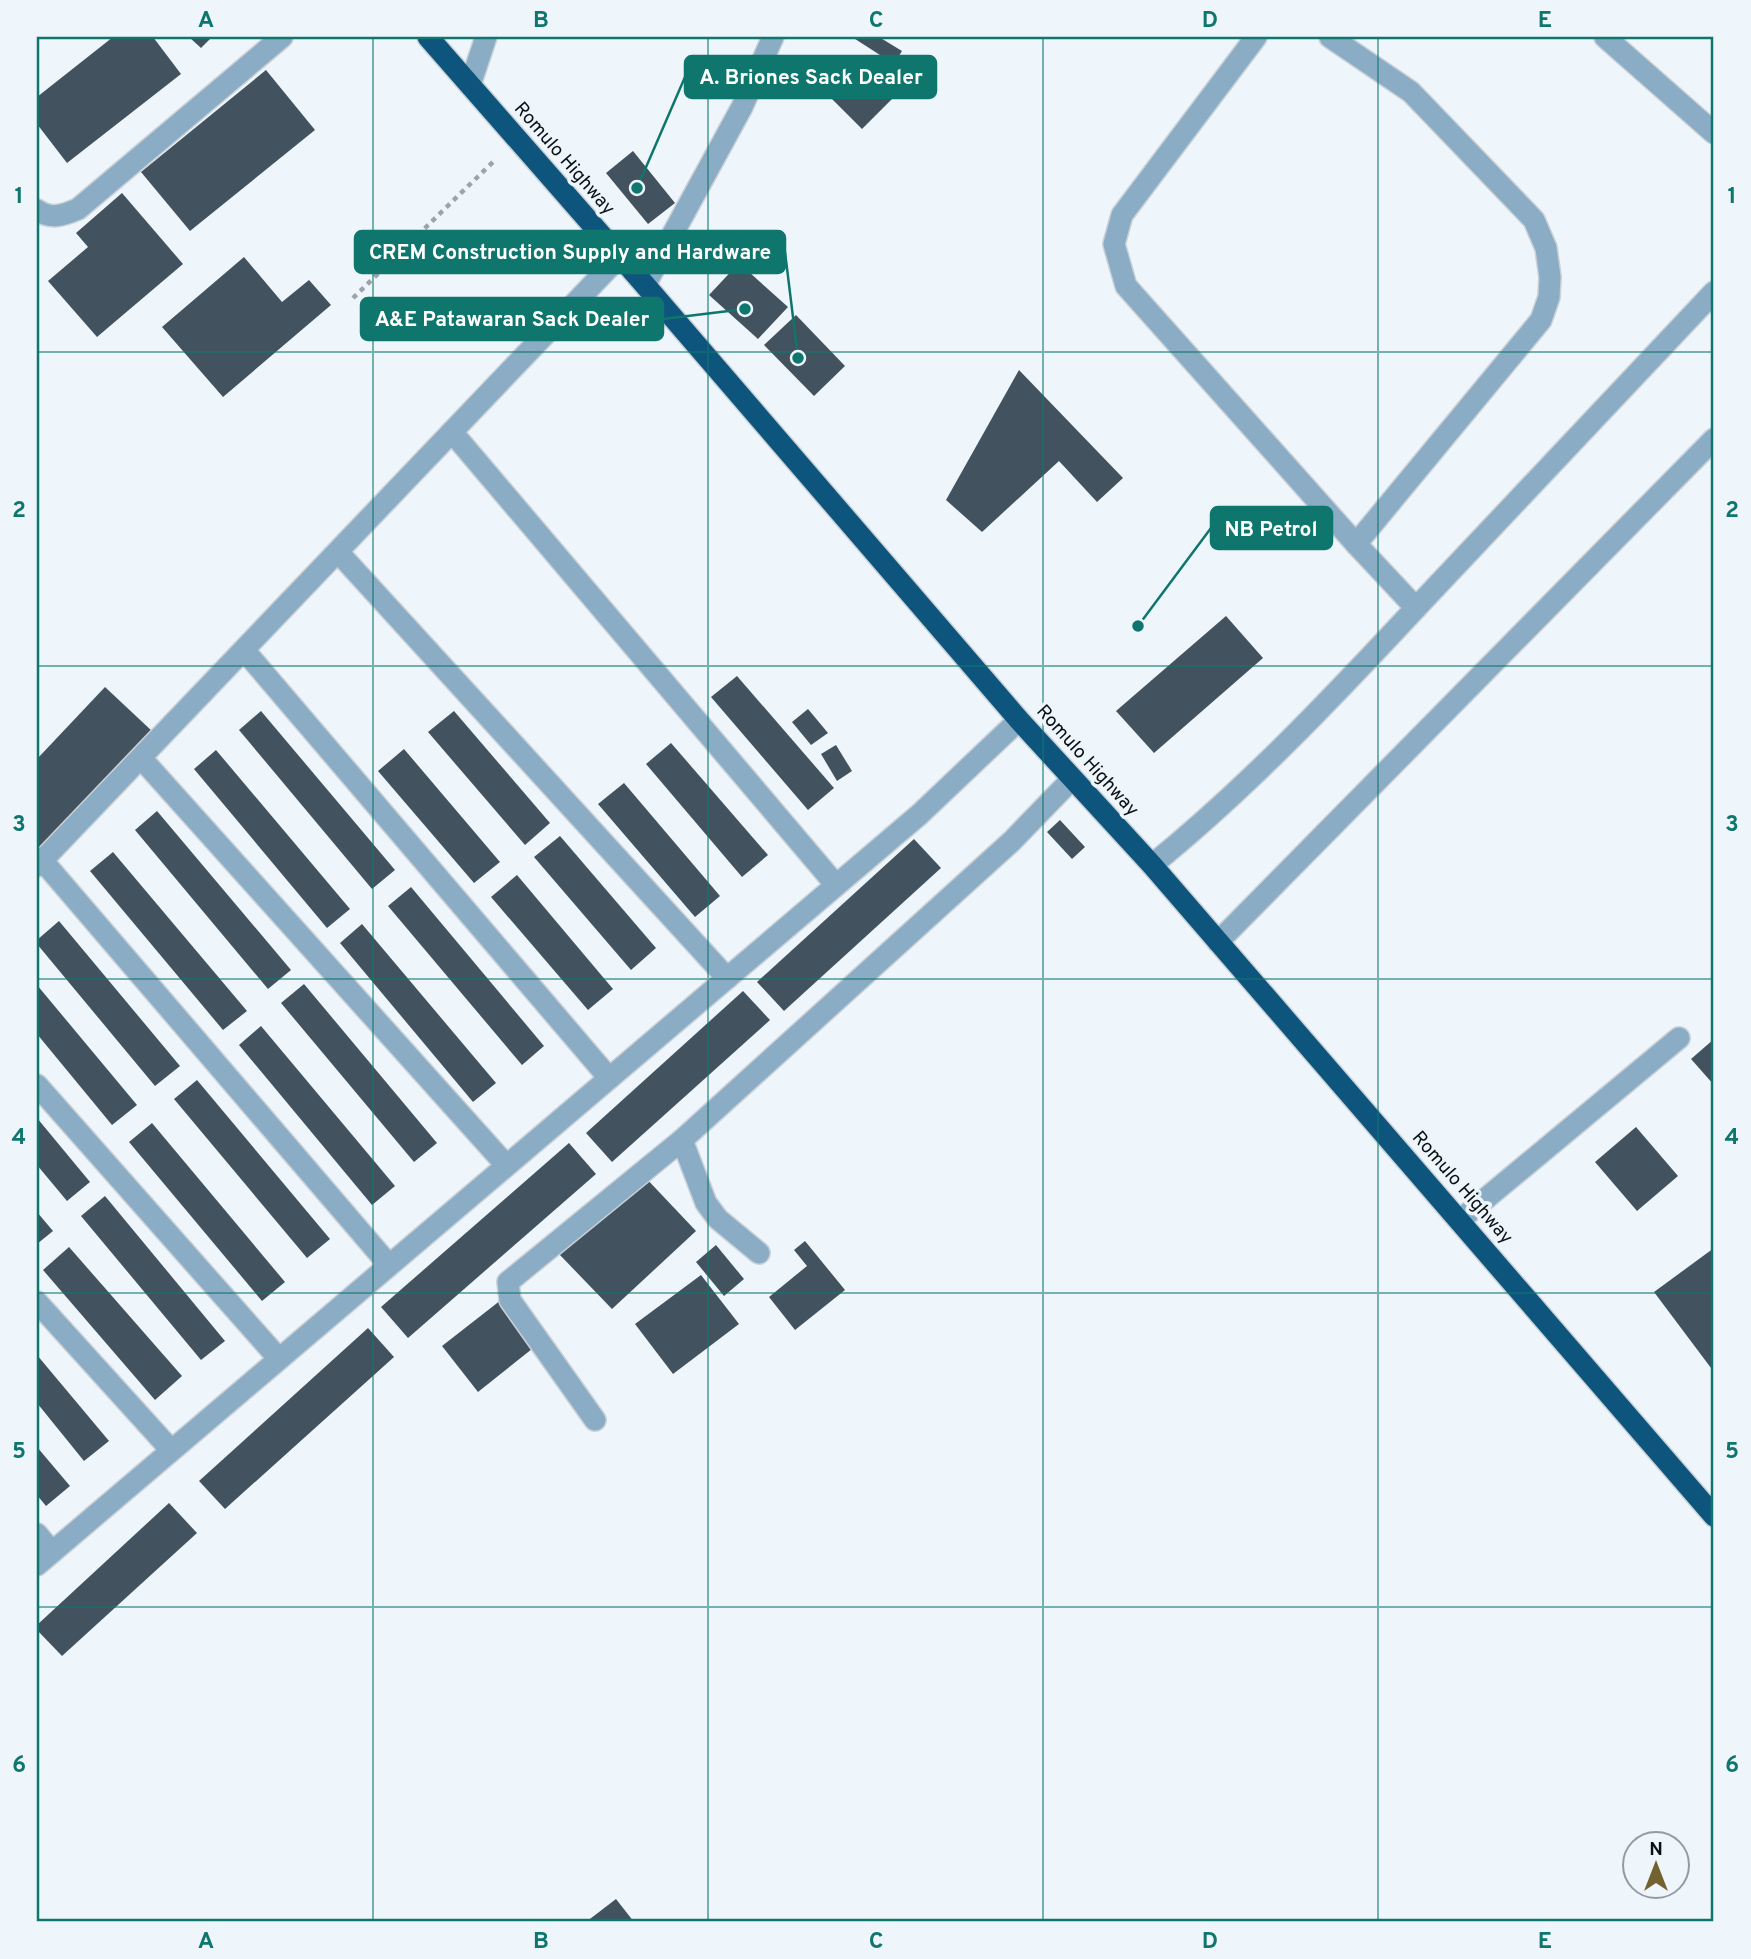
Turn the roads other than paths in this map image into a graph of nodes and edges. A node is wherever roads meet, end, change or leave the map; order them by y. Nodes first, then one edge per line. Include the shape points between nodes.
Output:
1 (282, 37) edge
2 (428, 37) edge
3 (486, 37) edge
4 (773, 37) edge
5 (1256, 37) edge
6 (1330, 37) edge
7 (1605, 37) edge
8 (470, 86) junction
9 (1714, 133) edge
10 (37, 210) edge
11 (619, 257) junction
12 (645, 285) junction
13 (1714, 292) edge
14 (452, 432) junction
15 (1714, 439) edge
16 (1356, 544) junction
17 (338, 552) junction
18 (1416, 608) junction
19 (244, 650) junction
20 (1018, 720) junction
21 (141, 758) junction
22 (1073, 779) junction
23 (39, 863) edge
24 (1152, 865) junction
25 (836, 885) junction
26 (1218, 942) junction
27 (727, 978) junction
28 (1679, 1038) dead end
29 (609, 1078) junction
30 (37, 1084) edge
31 (682, 1140) junction
32 (506, 1165) junction
33 (1460, 1220) junction
34 (759, 1252) dead end
35 (389, 1265) junction
36 (37, 1301) edge
37 (279, 1359) junction
38 (595, 1420) dead end
39 (171, 1450) junction
40 (1712, 1510) edge
41 (37, 1534) edge
42 (44, 1558) edge

1 - 10 street via 78,209 59,217
2 - 8 highway, Romulo Highway
3 - 8 street
4 - 12 street via 743,107
5 - 16 street via 1122,215 1114,244 1126,286
6 - 16 street via 1411,92 1534,220 1546,248 1550,277 1541,320
7 - 9 street
8 - 11 highway, Romulo Highway
11 - 12 highway, Romulo Highway
11 - 14 street
12 - 20 highway, Romulo Highway
13 - 18 street
14 - 17 street
14 - 25 street
15 - 26 street
16 - 18 street
17 - 19 street
17 - 27 street
18 - 24 street via 1306,726
19 - 21 street
19 - 29 street
20 - 22 highway, Romulo Highway
20 - 25 street via 920,814
21 - 23 street
21 - 32 street
22 - 24 highway, Romulo Highway
22 - 31 street via 1012,841
23 - 35 street
24 - 26 highway, Romulo Highway
25 - 27 street
26 - 33 highway, Romulo Highway
27 - 29 street
28 - 33 street
29 - 32 street
30 - 37 street
31 - 34 street via 706,1203 718,1219
31 - 38 street via 508,1282 510,1300
32 - 35 street
33 - 40 highway, Romulo Highway
35 - 37 street
36 - 39 street
37 - 39 street
39 - 42 street
41 - 42 street

